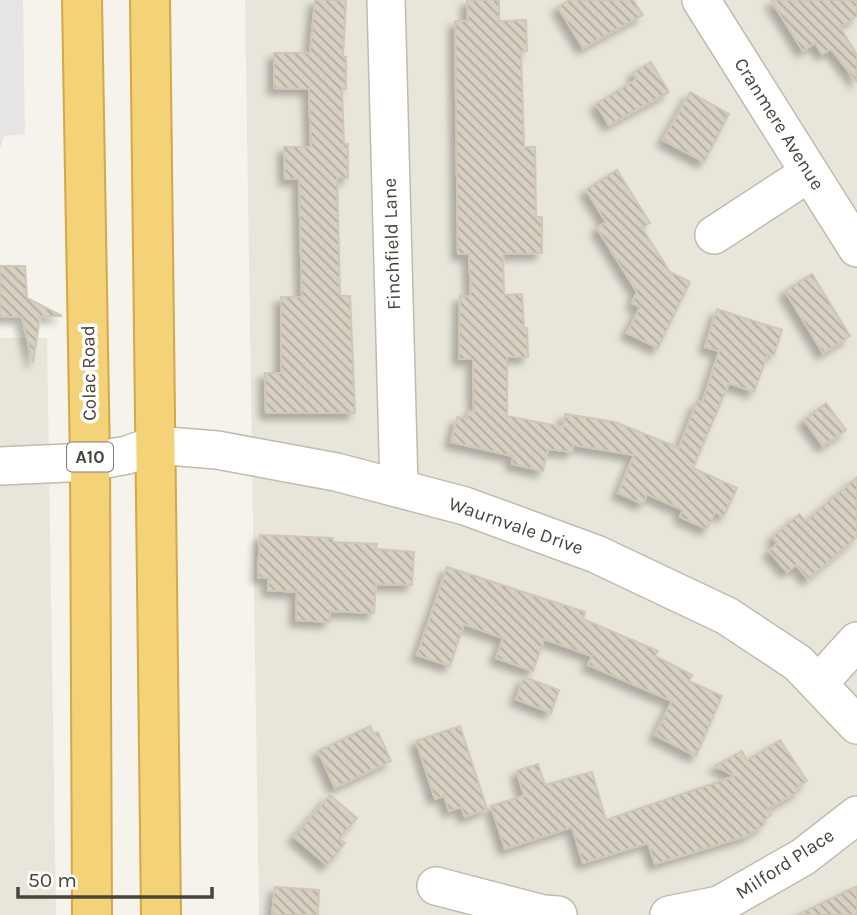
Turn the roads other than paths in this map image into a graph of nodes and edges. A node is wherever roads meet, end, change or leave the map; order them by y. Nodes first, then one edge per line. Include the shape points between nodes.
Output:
1 (82, 0) edge
2 (150, 0) edge
3 (386, 0) edge
4 (701, 0) edge
5 (809, 173) junction
6 (714, 235) dead end
7 (857, 248) edge
8 (124, 454) junction
9 (0, 466) edge
10 (399, 488) junction
11 (857, 641) edge
12 (820, 682) junction
13 (857, 725) edge
14 (857, 815) edge
15 (436, 886) dead end
16 (92, 915) edge
17 (161, 915) edge
18 (558, 915) edge
19 (669, 915) edge

1 - 8 highway, Colac Road / A10
2 - 8 highway, Colac Road / A10
3 - 10 street, Finchfield Lane
4 - 5 street, Cranmere Avenue
5 - 6 street
5 - 7 street, Cranmere Avenue
8 - 9 street, Waurnvale Drive
8 - 10 street, Waurnvale Drive via 230,453
8 - 16 highway, Colac Road / A10
8 - 17 highway, Colac Road / A10
10 - 12 street, Waurnvale Drive via 466,506 596,554 727,616
11 - 12 street
12 - 13 street, Waurnvale Drive
14 - 19 street, Milford Place via 803,857 719,905
15 - 18 street

